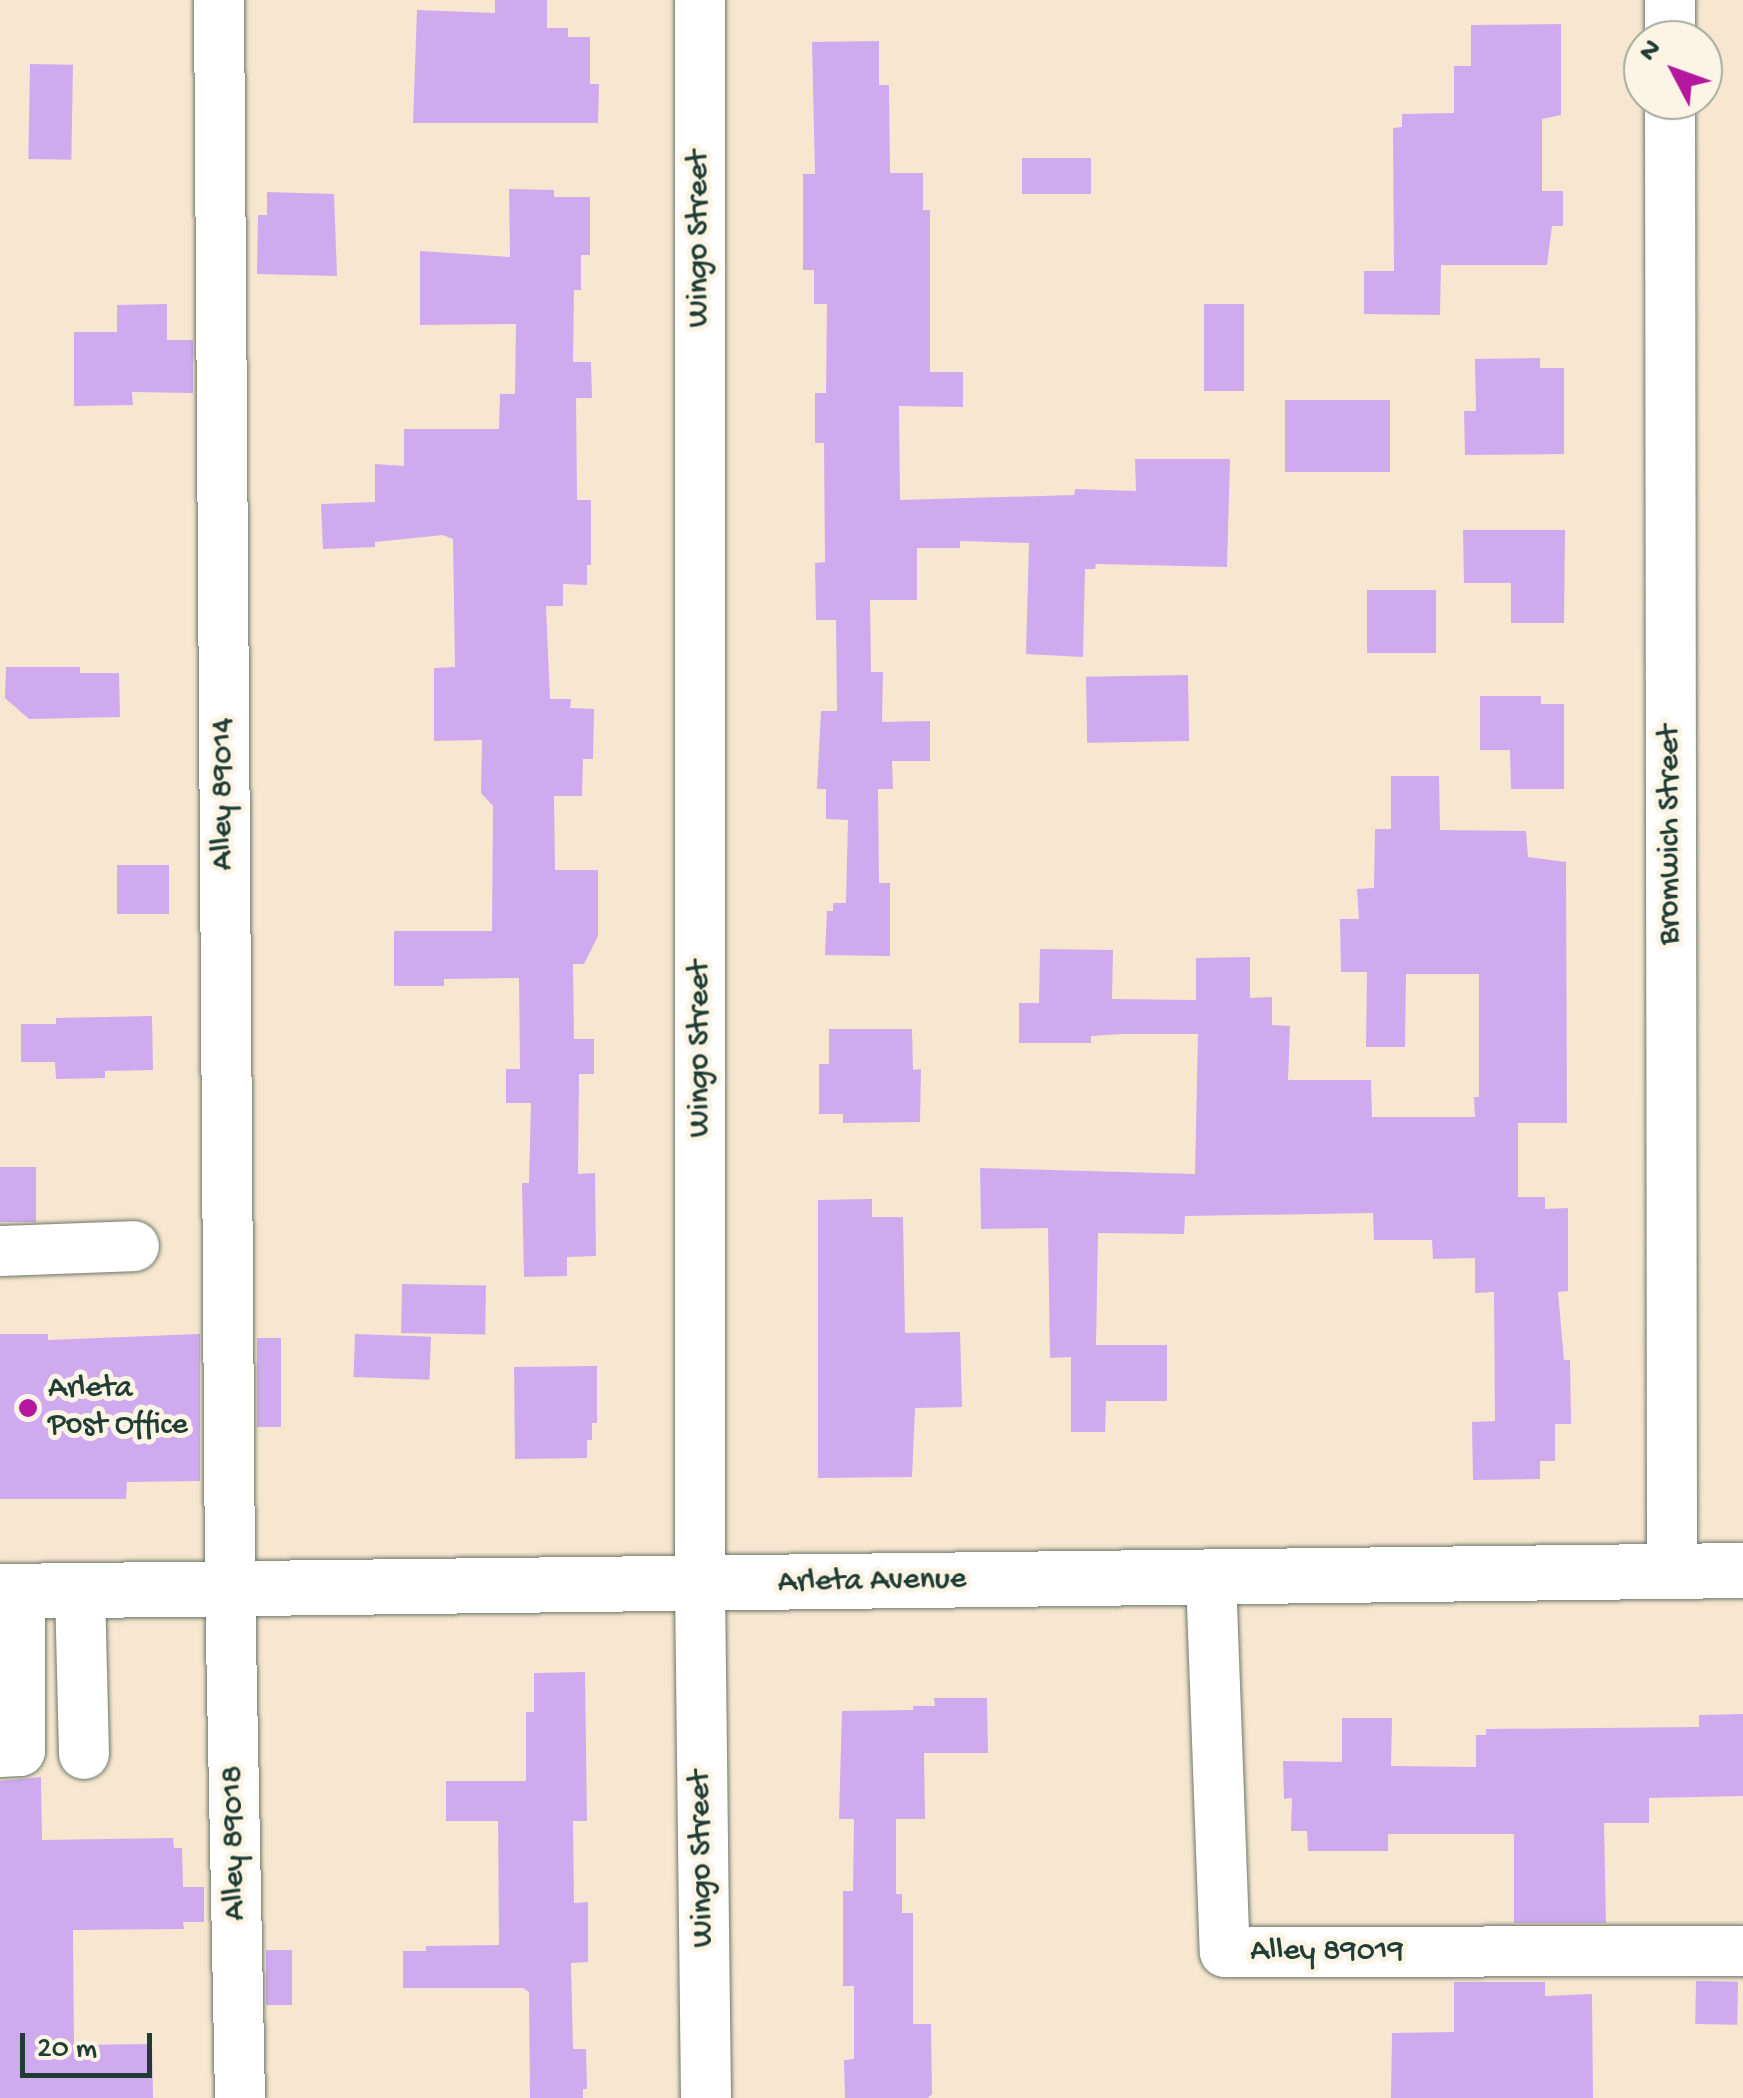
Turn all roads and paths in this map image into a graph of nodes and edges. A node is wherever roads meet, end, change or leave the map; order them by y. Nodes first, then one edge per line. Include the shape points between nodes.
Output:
1 (219, 0) edge
2 (700, 0) edge
3 (1670, 120) edge
4 (134, 1246) dead end
5 (0, 1251) edge
6 (1672, 1570) junction
7 (1743, 1570) edge
8 (1211, 1578) junction
9 (700, 1585) junction
10 (230, 1588) junction
11 (80, 1590) junction
12 (10, 1592) edge
13 (0, 1752) edge
14 (84, 1754) dead end
15 (1743, 1951) edge
16 (240, 2098) edge
17 (706, 2098) edge

1 - 10 street, Alley 89014
2 - 9 street, Wingo Street
3 - 6 street, Bromwich Street
4 - 5 street
6 - 7 main road, Arleta Avenue
6 - 8 main road, Arleta Avenue
8 - 9 main road, Arleta Avenue
8 - 15 street, Alley 89019 via 1225,1952
9 - 10 main road, Arleta Avenue
9 - 17 street, Wingo Street
10 - 11 main road, Arleta Avenue
10 - 16 street, Alley 89018
11 - 12 main road, Arleta Avenue
11 - 14 street
12 - 13 street via 20,1751

